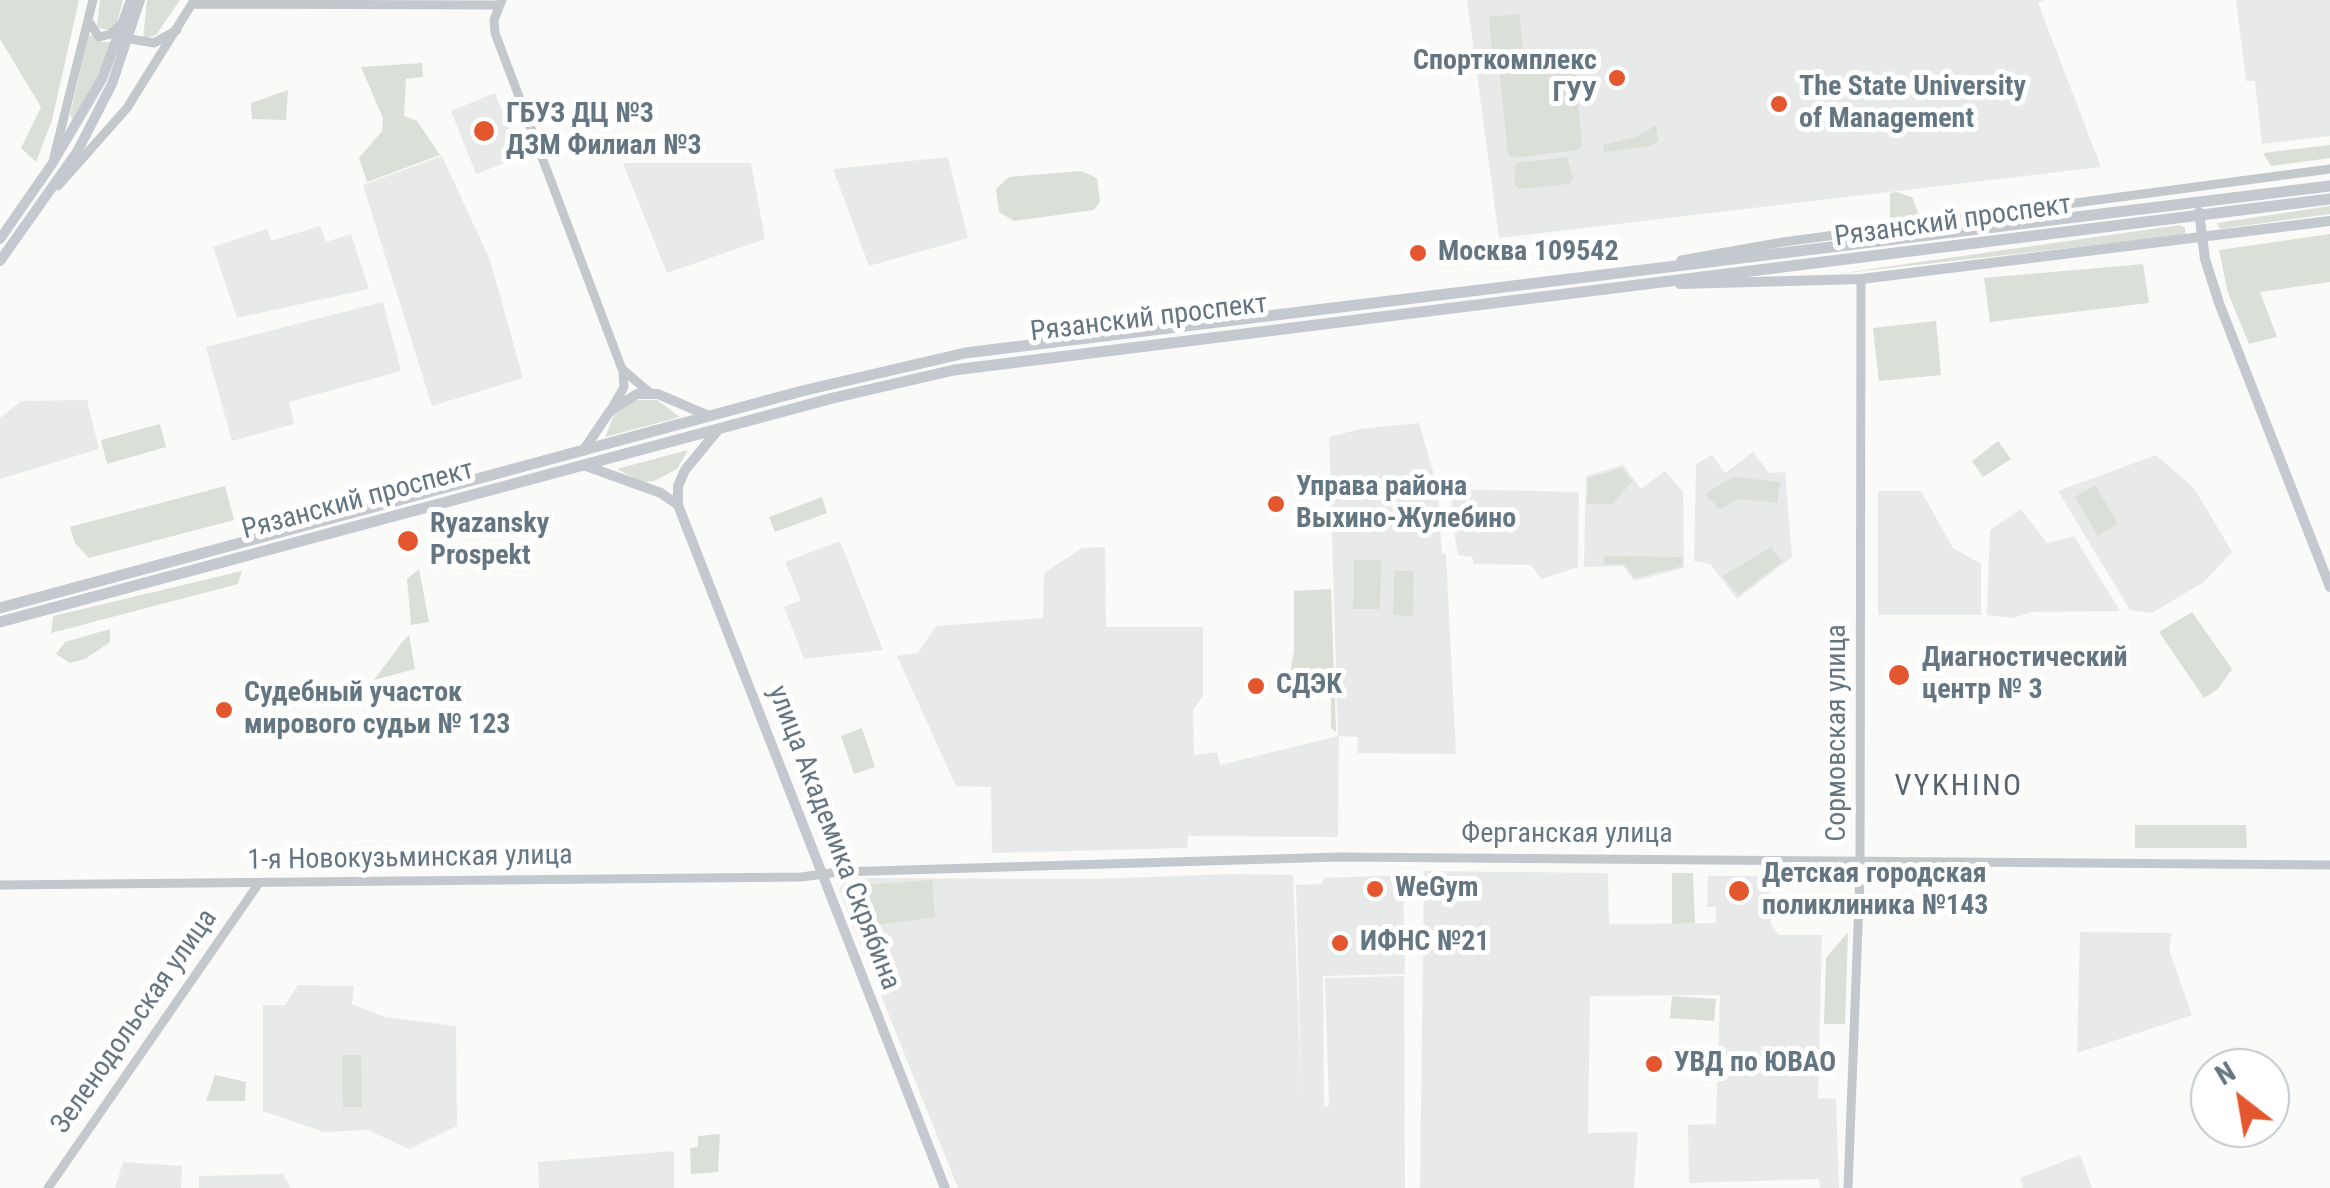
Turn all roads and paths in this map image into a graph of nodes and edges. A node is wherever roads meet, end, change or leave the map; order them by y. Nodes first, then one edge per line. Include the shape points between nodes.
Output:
1 (92, 0) edge
2 (131, 0) edge
3 (140, 0) edge
4 (193, 2) edge
5 (500, 2) edge
6 (126, 19) junction
7 (88, 20) junction
8 (179, 28) junction
9 (130, 39) junction
10 (52, 164) junction
11 (2330, 170) edge
12 (2330, 186) edge
13 (2330, 199) edge
14 (2199, 208) junction
15 (36, 211) junction
16 (2330, 221) edge
17 (0, 239) edge
18 (2202, 239) junction
19 (0, 261) edge
20 (1861, 278) junction
21 (1590, 279) junction
22 (1655, 284) junction
23 (622, 370) junction
24 (650, 393) junction
25 (675, 401) junction
26 (608, 414) junction
27 (717, 423) junction
28 (694, 429) junction
29 (601, 446) junction
30 (582, 451) junction
31 (606, 461) junction
32 (689, 465) junction
33 (586, 466) junction
34 (623, 481) junction
35 (646, 488) junction
36 (678, 504) junction
37 (2330, 586) edge
38 (0, 608) edge
39 (0, 622) edge
40 (1860, 860) junction
41 (2330, 863) edge
42 (820, 874) junction
43 (259, 882) junction
44 (0, 885) edge
45 (48, 1188) edge
46 (945, 1188) edge
47 (1848, 1188) edge

1 - 7 street
2 - 6 main road
3 - 9 main road
4 - 5 street
4 - 8 street
5 - 23 street via 495,33
6 - 7 street via 99,37
6 - 10 main road via 102,79
7 - 10 street
8 - 9 street via 154,43
8 - 15 street via 127,108
9 - 15 main road via 77,152
10 - 17 main road
11 - 21 street via 1784,242
12 - 14 main road, Рязанский проспект
13 - 14 main road, Рязанский проспект
14 - 18 main road
14 - 21 main road, Рязанский проспект
14 - 22 main road, Рязанский проспект
15 - 19 main road
16 - 18 main road
18 - 20 main road
18 - 37 main road via 2219,303
20 - 22 main road
20 - 40 street, Сормовская улица
21 - 27 main road, Рязанский проспект via 982,350 875,372
22 - 27 main road, Рязанский проспект via 1024,359
23 - 24 street
23 - 26 street via 624,387
24 - 25 main road
24 - 26 main road via 629,396
25 - 27 main road
25 - 28 main road
26 - 29 main road
26 - 30 main road
27 - 28 main road, Рязанский проспект
27 - 32 main road
28 - 29 main road, Рязанский проспект
28 - 31 main road, Рязанский проспект
28 - 32 main road
29 - 30 main road, Рязанский проспект
29 - 31 main road
30 - 38 main road, Рязанский проспект
31 - 33 main road, Рязанский проспект
31 - 34 main road
32 - 35 main road via 670,482
32 - 36 main road
33 - 34 main road
33 - 39 main road, Рязанский проспект
34 - 35 main road
35 - 36 main road
36 - 42 main road, улица Академика Скрябина
40 - 41 street, Ферганская улица
40 - 42 street, Ферганская улица via 1339,856
40 - 47 street, Сормовская улица
42 - 43 street, 1-я Новокузьминская улица
42 - 46 main road, улица Академика Скрябина
43 - 44 street, 1-я Новокузьминская улица
43 - 45 street, Зеленодольская улица

